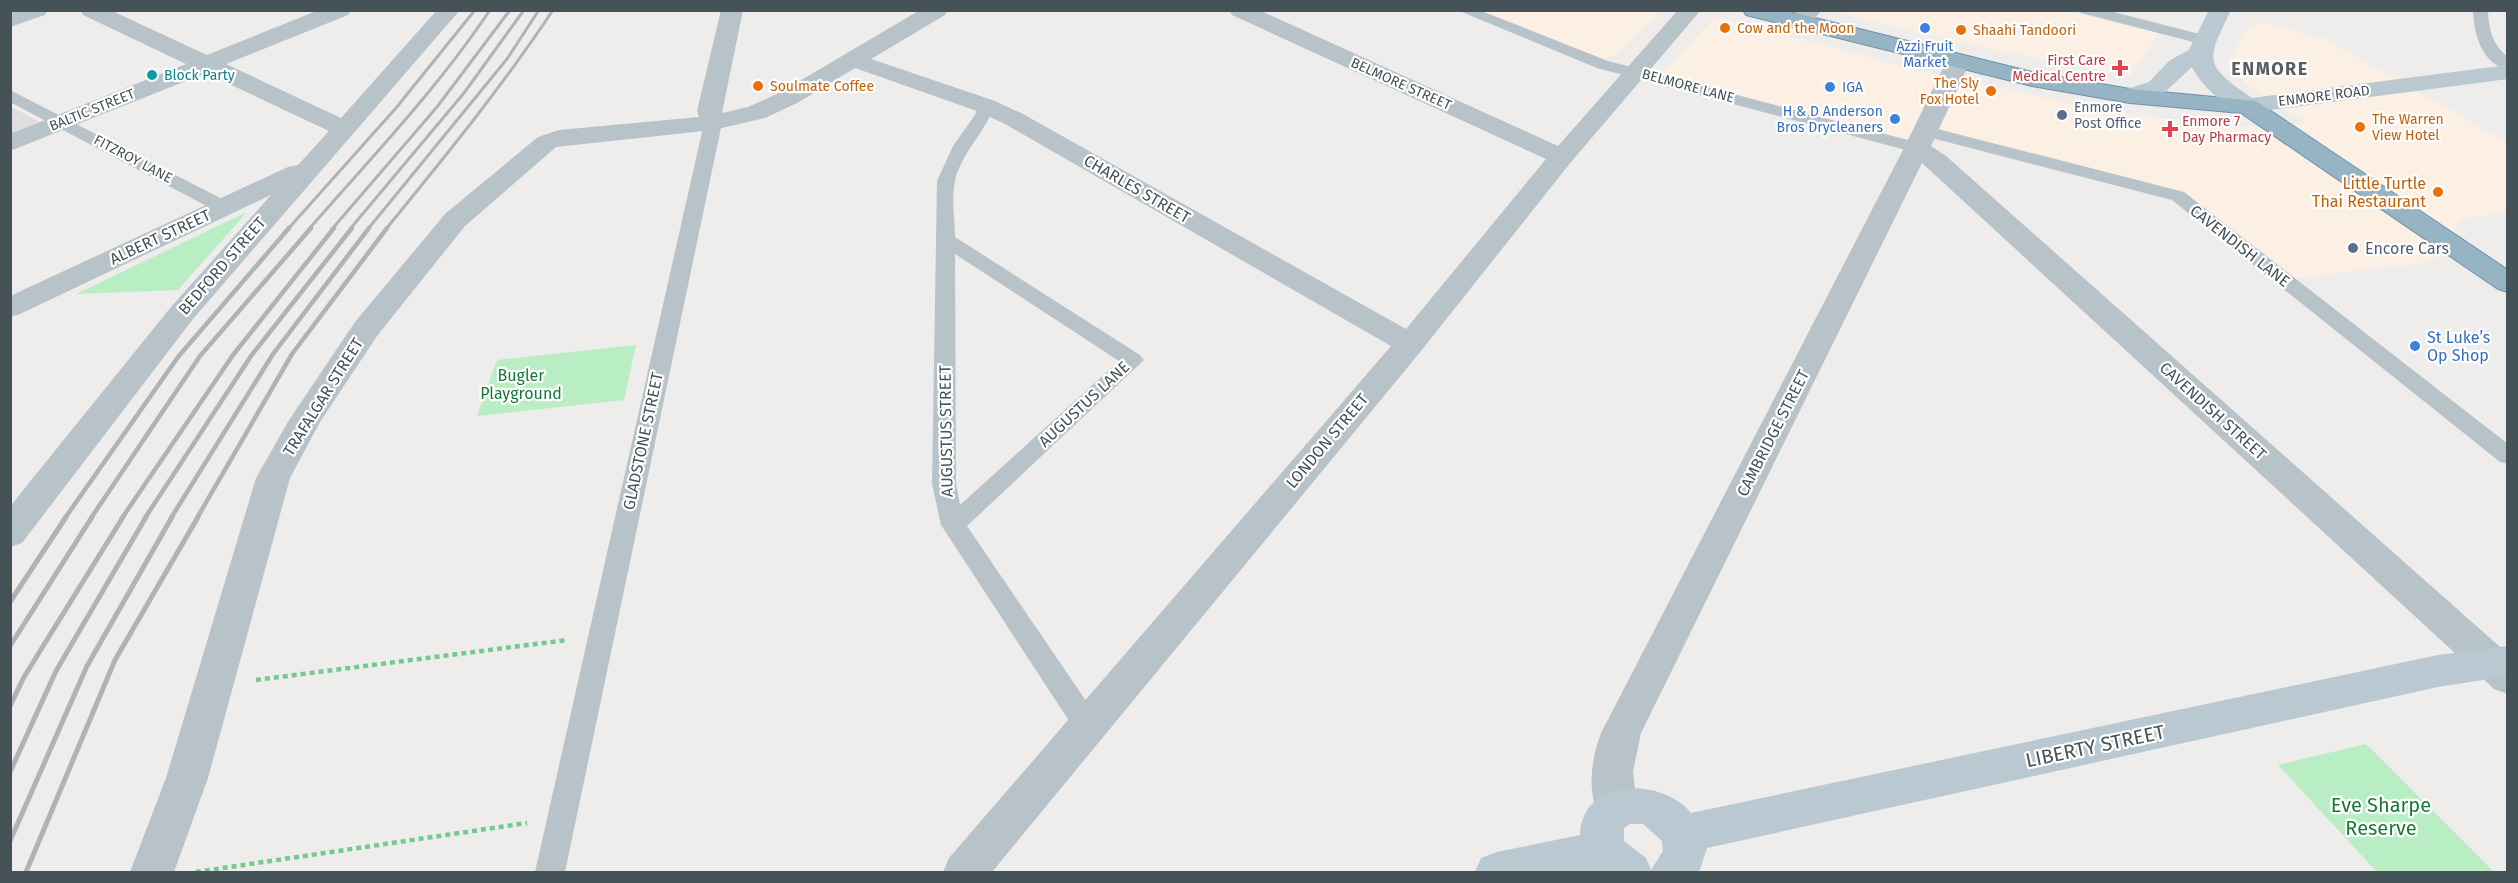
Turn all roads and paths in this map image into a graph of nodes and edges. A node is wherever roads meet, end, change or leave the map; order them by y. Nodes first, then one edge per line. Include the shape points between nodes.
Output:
1 (37, 10) edge
2 (91, 10) edge
3 (449, 10) edge
4 (732, 10) edge
5 (937, 10) edge
6 (1240, 10) edge
7 (1464, 10) edge
8 (1690, 10) edge
9 (1754, 10) edge
10 (2086, 10) edge
11 (2220, 10) edge
12 (2480, 10) edge
13 (331, 12) edge
14 (1805, 16) edge
15 (10, 20) edge
16 (2203, 47) junction
17 (853, 60) junction
18 (1958, 62) junction
19 (207, 64) junction
20 (2508, 65) edge
21 (2508, 72) edge
22 (1637, 73) junction
23 (10, 95) edge
24 (2130, 96) junction
25 (986, 106) junction
26 (2247, 106) junction
27 (62, 122) junction
28 (713, 123) junction
29 (345, 129) junction
30 (1921, 139) junction
31 (10, 143) edge
32 (1562, 157) junction
33 (310, 167) junction
34 (223, 207) junction
35 (946, 240) junction
36 (2508, 283) edge
37 (10, 308) edge
38 (1410, 344) junction
39 (2508, 456) edge
40 (953, 525) junction
41 (10, 534) edge
42 (600, 636) junction
43 (2503, 668) edge
44 (214, 686) junction
45 (1088, 725) junction
46 (560, 818) junction
47 (1617, 844) edge
48 (1677, 854) edge
49 (152, 873) edge
50 (191, 873) edge
51 (550, 873) edge
52 (965, 873) edge
53 (1497, 873) edge

1 - 15 street
2 - 19 street
3 - 29 street, BEDFORD STREET
4 - 28 street, GLADSTONE STREET via 709,111
5 - 17 street, TRAFALGAR STREET
6 - 32 street, BELMORE STREET
7 - 22 lane, BELMORE LANE via 1603,65
8 - 22 street, LONDON STREET
9 - 14 highway, ENMORE ROAD
10 - 16 lane
11 - 16 main road
12 - 20 lane via 2482,30 2492,54
13 - 19 street, BALTIC STREET
14 - 18 highway, ENMORE ROAD
16 - 24 main road via 2157,87
16 - 26 main road via 2202,64 2217,84
17 - 25 street, CHARLES STREET
17 - 28 street, TRAFALGAR STREET via 770,107
18 - 24 highway, ENMORE ROAD
18 - 30 street, CAMBRIDGE STREET
19 - 27 street, BALTIC STREET
19 - 29 street
21 - 26 main road, ENMORE ROAD
22 - 30 lane, BELMORE LANE
22 - 32 street, LONDON STREET
23 - 27 lane, FITZROY LANE
24 - 26 highway, ENMORE ROAD
25 - 35 lane, AUGUSTUS STREET via 946,181
25 - 38 street, CHARLES STREET
26 - 36 highway
27 - 31 street, BALTIC STREET
27 - 34 lane, FITZROY LANE
28 - 42 lane, GLADSTONE STREET
28 - 44 street, TRAFALGAR STREET via 547,142 455,220 360,338 305,420 273,478
29 - 33 street, BEDFORD STREET
30 - 39 lane, CAVENDISH LANE via 2178,196
30 - 43 street, CAVENDISH STREET via 1937,161
30 - 47 street, CAMBRIDGE STREET via 1621,733 1610,773
32 - 38 street, LONDON STREET
33 - 34 street, ALBERT STREET
33 - 41 street, BEDFORD STREET via 182,313
34 - 37 street, ALBERT STREET
35 - 40 lane, AUGUSTUS STREET via 944,484
35 - 40 lane, AUGUSTUS LANE via 1133,360
38 - 45 street, LONDON STREET
40 - 45 lane, AUGUSTUS STREET
42 - 44 path
42 - 46 lane, GLADSTONE STREET
43 - 48 main road, LIBERTY STREET via 2438,671
44 - 49 street, TRAFALGAR STREET via 187,778
45 - 52 street, LONDON STREET
46 - 50 path
46 - 51 lane, GLADSTONE STREET
47 - 48 main road via 1636,804 1669,817
47 - 53 main road

